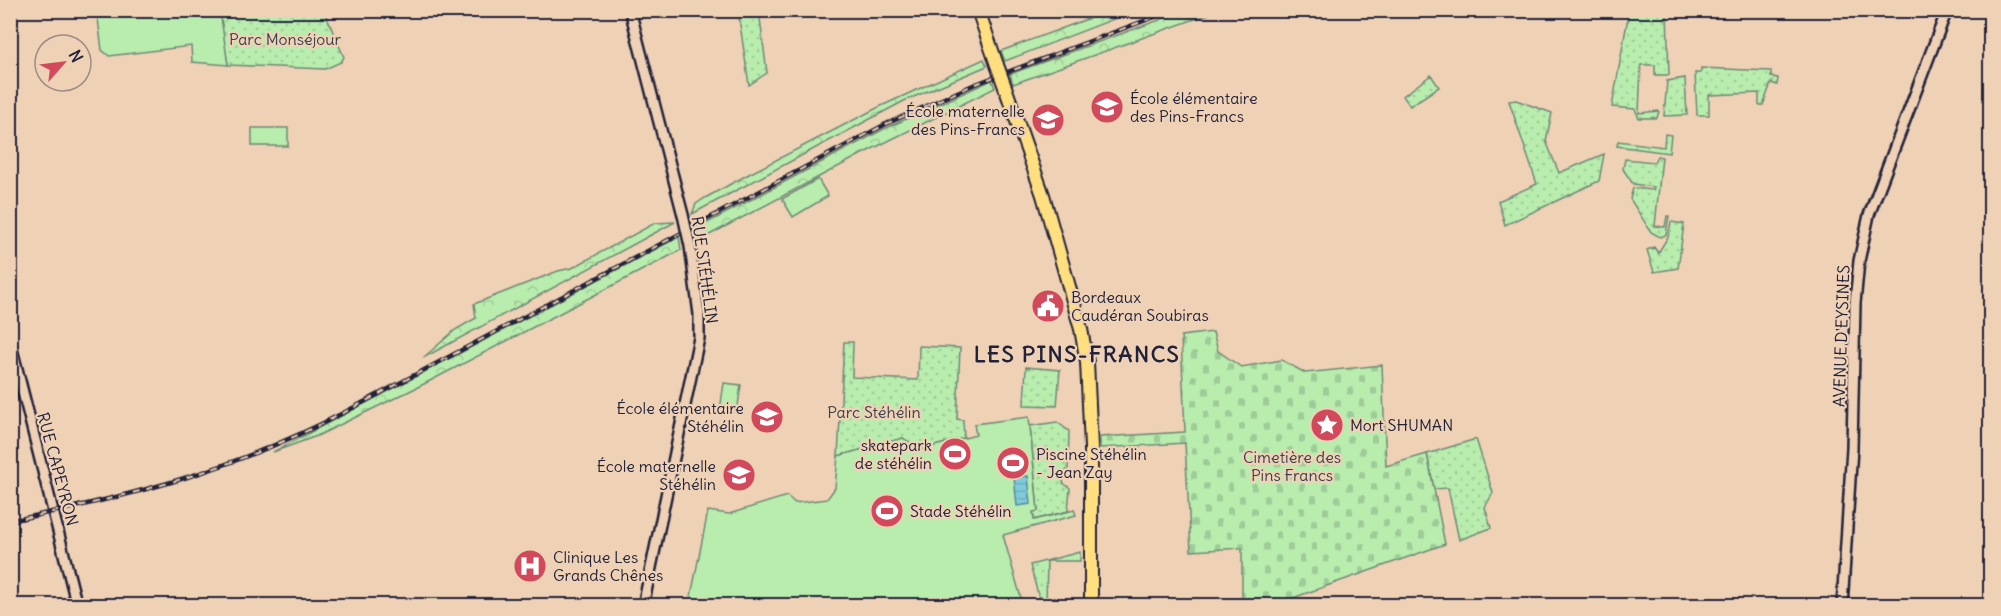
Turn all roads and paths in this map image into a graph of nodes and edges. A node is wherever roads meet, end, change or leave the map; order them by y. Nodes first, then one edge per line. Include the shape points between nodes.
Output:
1 (630, 10) edge
2 (978, 10) edge
3 (1947, 10) edge
4 (10, 341) edge
5 (77, 606) edge
6 (643, 606) edge
7 (1091, 606) edge
8 (1842, 606) edge

1 - 6 street, RUE STÉHÉLIN, bridge via 683,215 699,314 699,338
2 - 7 main road, bridge via 1043,195 1088,362
3 - 8 street, AVENUE D'EYSINES via 1869,215 1860,254
4 - 5 street, RUE CAPEYRON

